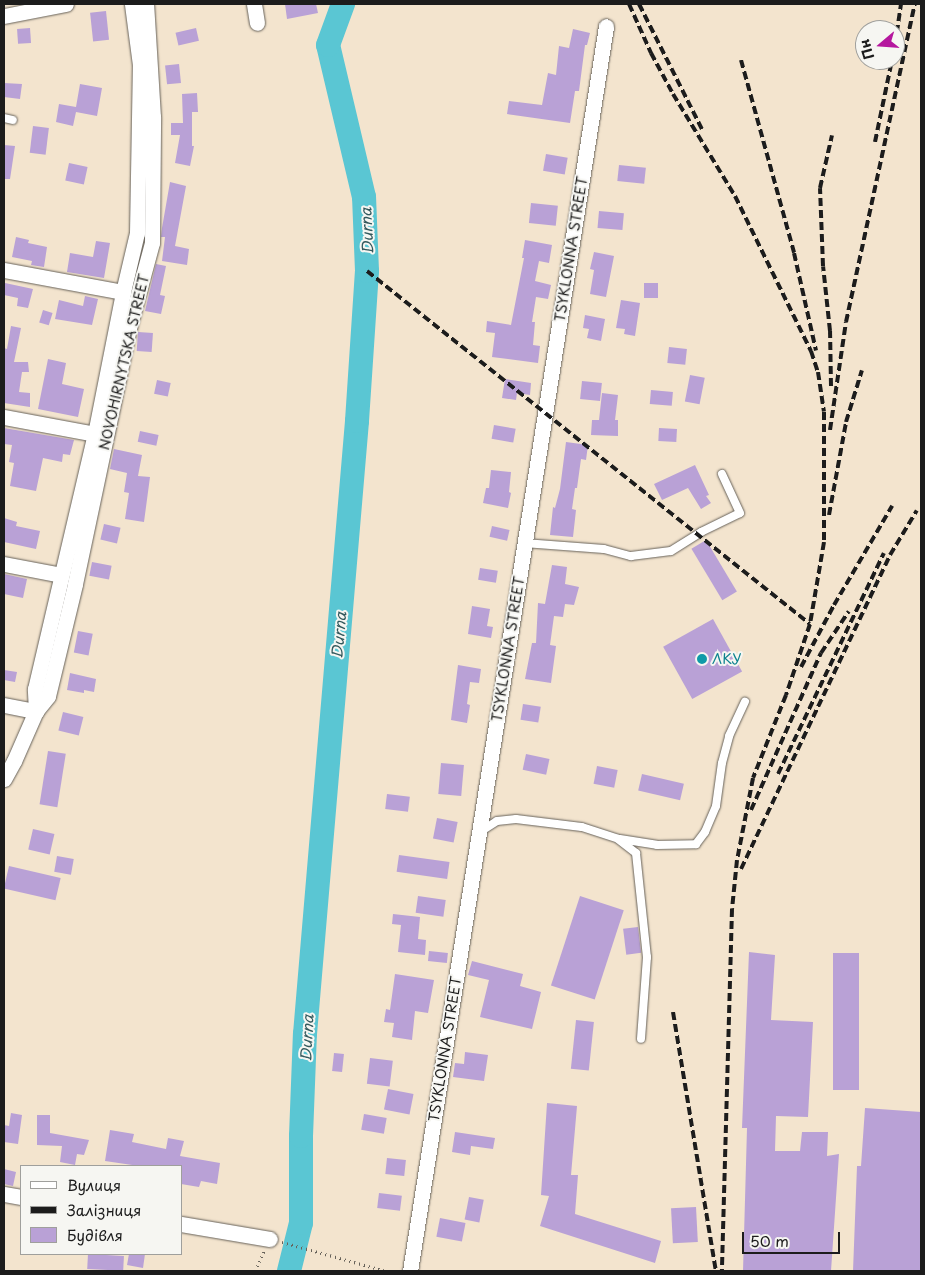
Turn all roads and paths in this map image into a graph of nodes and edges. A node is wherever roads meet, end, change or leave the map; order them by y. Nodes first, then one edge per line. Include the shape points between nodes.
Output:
1 (66, 4) edge
2 (132, 4) edge
3 (146, 4) edge
4 (254, 4) edge
5 (4, 16) edge
6 (257, 23) dead end
7 (606, 26) dead end
8 (4, 118) edge
9 (12, 120) dead end
10 (4, 270) edge
11 (122, 292) junction
12 (4, 416) edge
13 (95, 434) junction
14 (722, 474) dead end
15 (524, 543) junction
16 (4, 564) edge
17 (61, 575) junction
18 (746, 701) dead end
19 (4, 705) edge
20 (36, 711) junction
21 (4, 778) edge
22 (479, 833) junction
23 (618, 839) junction
24 (642, 1039) dead end
25 (4, 1194) edge
26 (20, 1197) edge
27 (182, 1224) edge
28 (270, 1239) joint
29 (291, 1243) dead end
30 (255, 1271) edge
31 (386, 1271) edge
32 (410, 1271) edge

1 - 5 street
2 - 11 street, NOVOHIRNYTSKA STREET via 140,65 137,233
3 - 20 street, NOVOHIRNYTSKA STREET via 153,117 152,243 129,328 48,696
4 - 6 street
7 - 15 street, TSYKLONNA STREET
8 - 9 lane
10 - 11 street
11 - 13 street, NOVOHIRNYTSKA STREET
12 - 13 street
13 - 17 street, NOVOHIRNYTSKA STREET
14 - 15 lane via 740,513 671,551 631,556 604,549
15 - 22 street, TSYKLONNA STREET
16 - 17 street
17 - 20 street, NOVOHIRNYTSKA STREET via 35,689
18 - 23 lane via 729,736 716,806 696,844 658,845
19 - 20 street
20 - 21 street, NOVOHIRNYTSKA STREET
22 - 23 lane via 498,821 516,819 582,827
22 - 32 street, TSYKLONNA STREET
23 - 24 lane via 636,853 641,884 647,957
25 - 26 street
27 - 28 street
28 - 30 path
29 - 31 path

